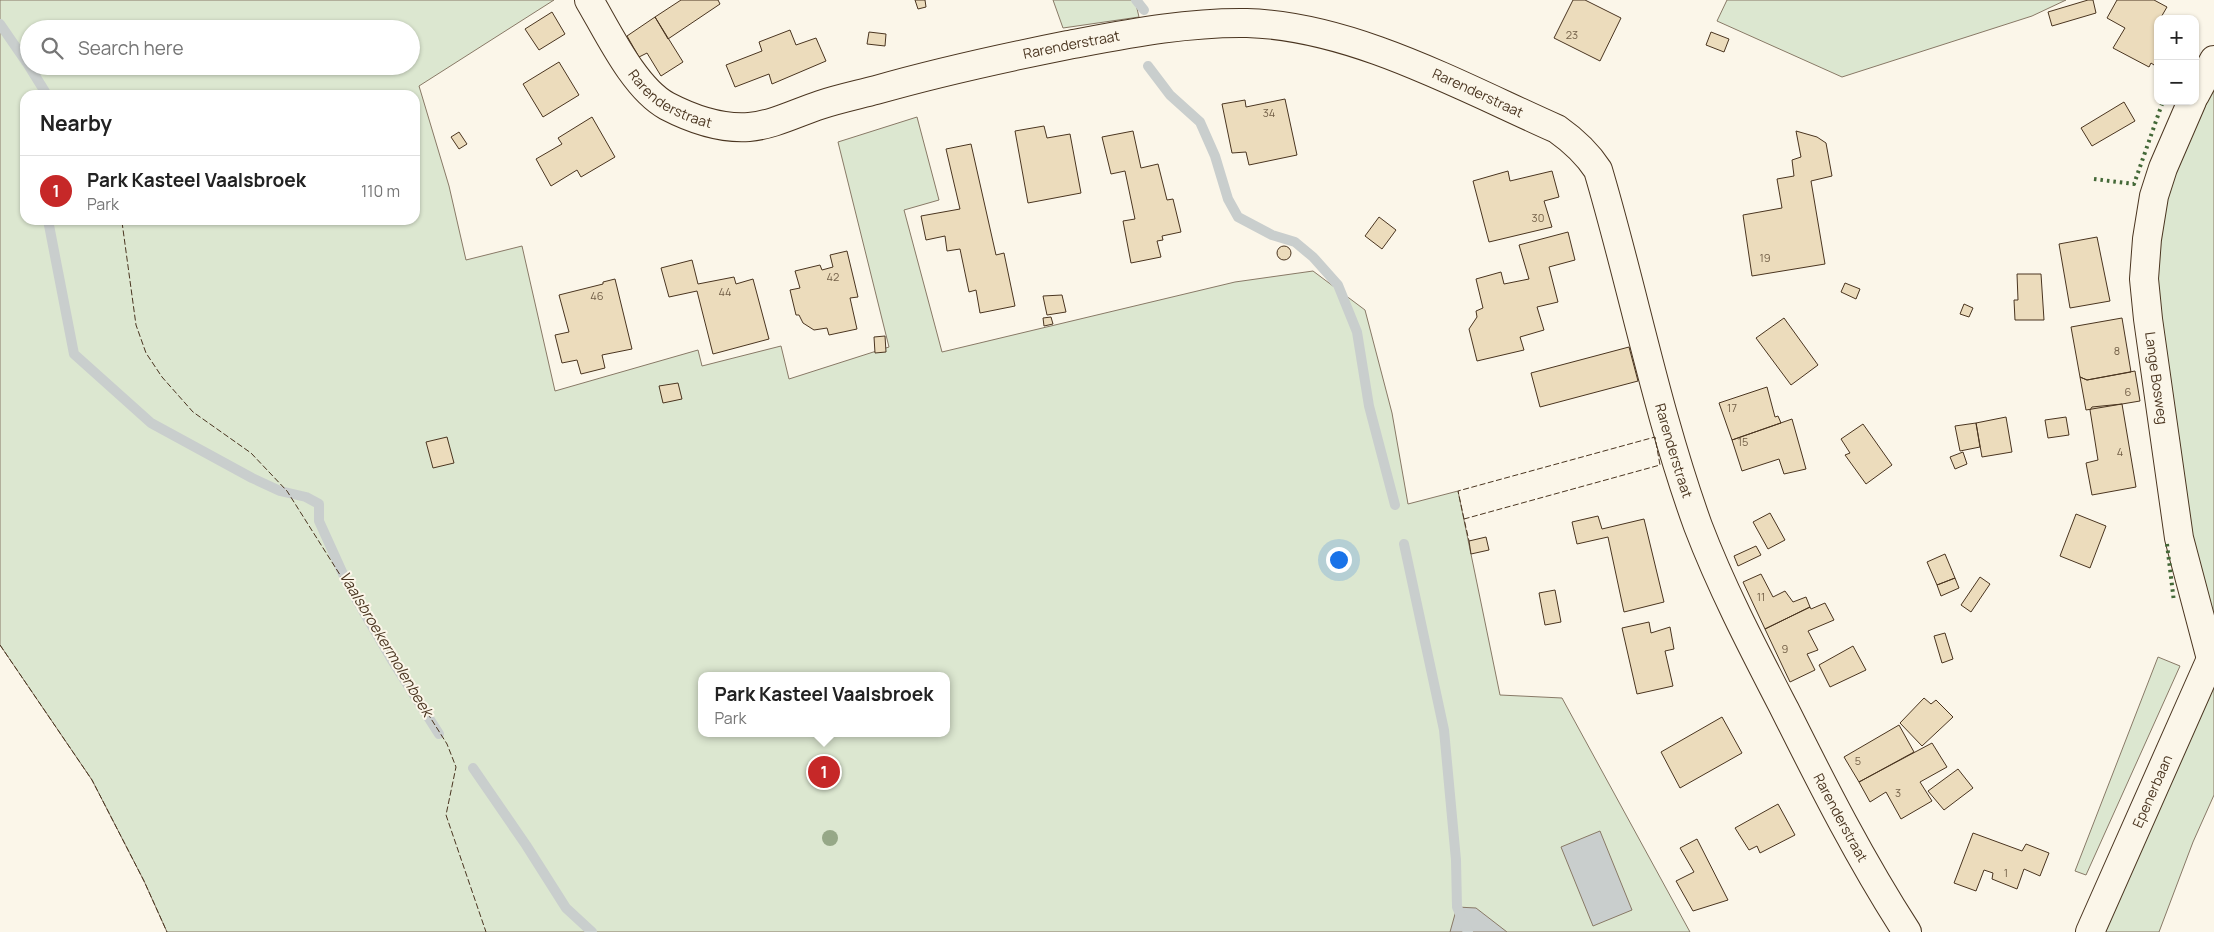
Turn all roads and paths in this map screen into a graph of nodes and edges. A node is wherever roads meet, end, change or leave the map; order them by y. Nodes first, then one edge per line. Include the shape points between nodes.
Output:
1 (589, 0) edge
2 (2214, 60) edge
3 (2199, 88) edge
4 (2190, 105) edge
5 (2212, 655) edge
6 (1907, 932) edge
7 (2090, 932) edge

1 - 6 street, Rarenderstraat via 635,76 649,92 666,105 725,127 774,122 821,105 940,72 1139,31 1247,24 1319,33 1364,45 1557,129 1574,141 1598,170 1649,365 1699,527 1735,612 1837,812 1873,880
2 - 3 street
4 - 5 street, Lange Bosweg via 2154,196 2144,279 2180,538
5 - 7 street, Epenerbaan

